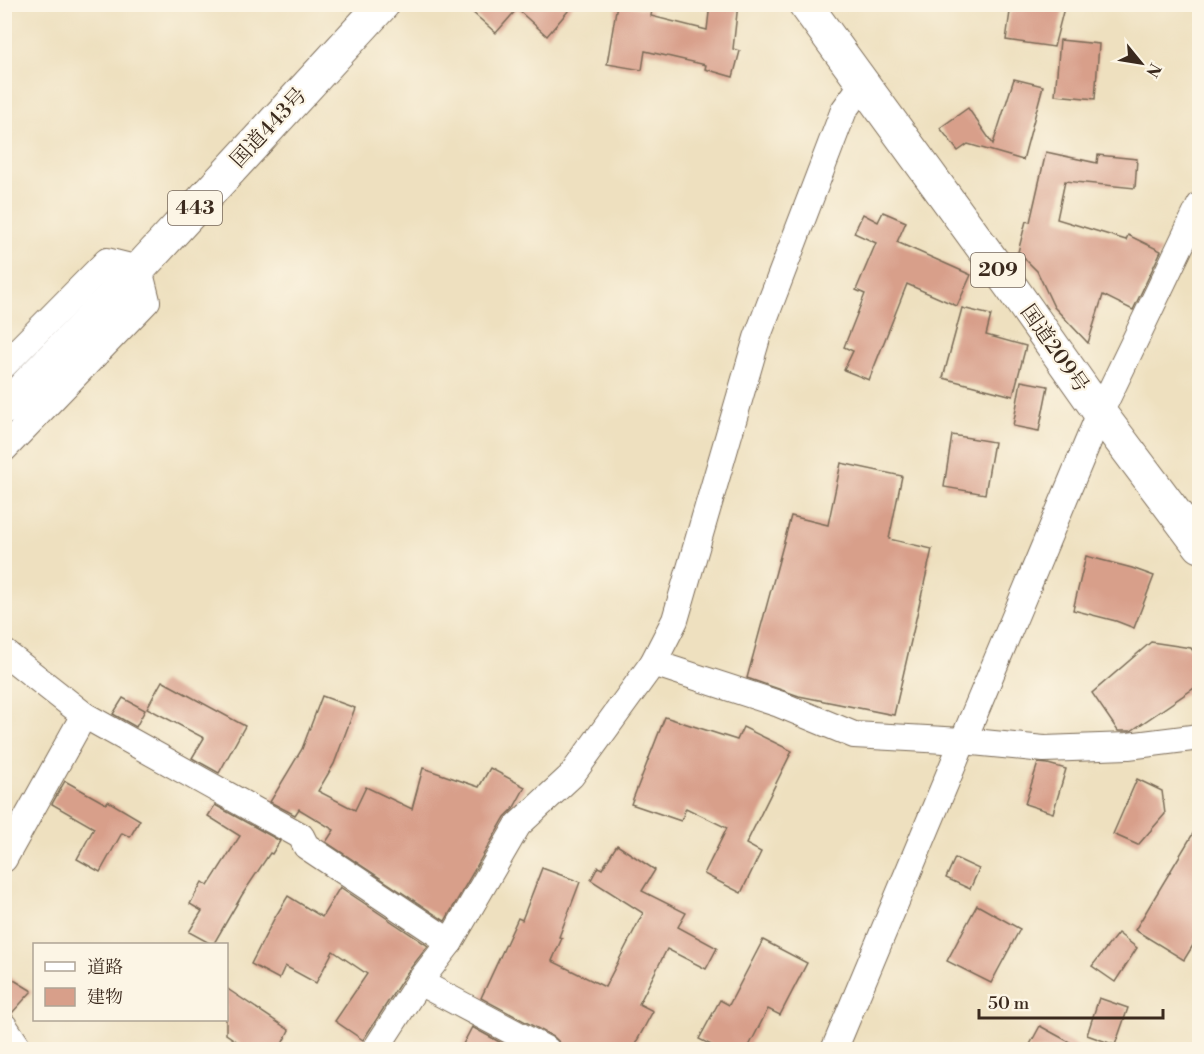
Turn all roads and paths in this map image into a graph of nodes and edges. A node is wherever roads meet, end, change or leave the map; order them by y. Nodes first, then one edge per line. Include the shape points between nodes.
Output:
1 (383, 4) edge
2 (804, 4) edge
3 (862, 85) junction
4 (1200, 205) edge
5 (139, 269) junction
6 (4, 365) edge
7 (4, 408) edge
8 (1100, 413) junction
9 (4, 449) edge
10 (1197, 533) edge
11 (4, 652) edge
12 (653, 663) junction
13 (84, 715) junction
14 (1200, 737) edge
15 (963, 741) junction
16 (4, 859) edge
17 (450, 942) junction
18 (419, 982) junction
19 (4, 1026) edge
20 (20, 1050) edge
21 (375, 1050) edge
22 (547, 1050) edge
23 (834, 1050) edge

1 - 5 highway, 国道443号 / 443
2 - 3 highway, 国道209号 / 209
3 - 8 highway, 国道209号 / 209
3 - 12 street via 844,110 757,338 675,620
4 - 8 street
5 - 6 street via 108,261
5 - 7 highway, 国道443号 / 443
5 - 9 street via 147,301
8 - 10 highway, 国道209号 / 209
8 - 15 street
11 - 13 street
12 - 15 street via 780,704 854,735
12 - 17 street via 571,776 518,825
13 - 16 street
13 - 17 street via 301,836 306,846
14 - 15 street via 1128,746 1044,749
15 - 23 street
17 - 18 street
18 - 21 street
18 - 22 street
19 - 20 street

